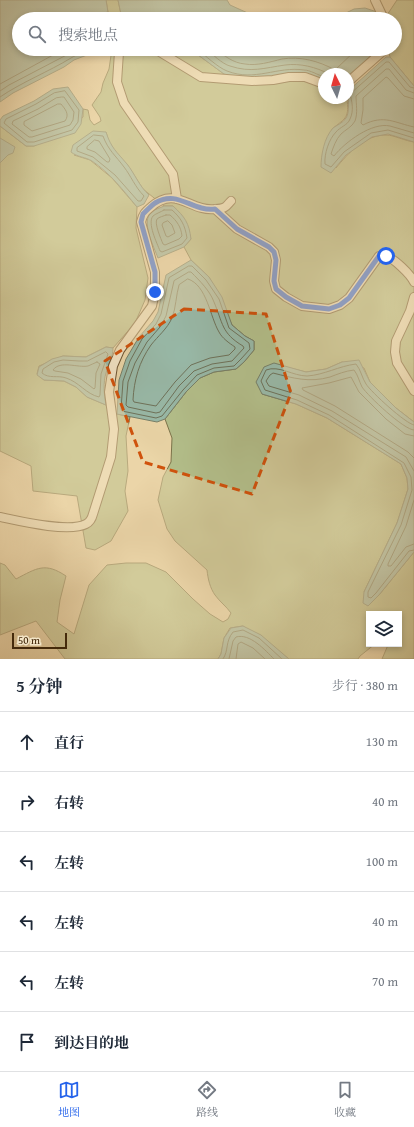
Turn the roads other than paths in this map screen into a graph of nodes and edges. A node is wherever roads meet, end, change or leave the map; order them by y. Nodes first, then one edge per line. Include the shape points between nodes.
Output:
1 (375, 0) edge
2 (381, 12) edge
3 (119, 56) edge
4 (167, 56) edge
5 (377, 56) edge
6 (354, 77) edge
7 (318, 82) edge
8 (177, 199) junction
9 (231, 201) dead end
10 (215, 209) junction
11 (414, 282) edge
12 (414, 297) edge
13 (414, 391) edge
14 (0, 517) edge

1 - 2 street
3 - 8 street via 117,82 124,103 173,174
4 - 7 street via 202,77 252,82 305,77
5 - 6 street
8 - 10 street via 196,207
8 - 14 street via 170,198 156,203 143,214 141,222 155,272 155,292 152,306 120,350 113,366 109,392 114,429 111,457 92,518 80,526 44,526
9 - 10 street via 224,208
10 - 11 street via 237,229 274,252 276,289 302,306 329,309 340,305 349,298 379,256 392,259
12 - 13 street via 396,341 395,352 397,363

